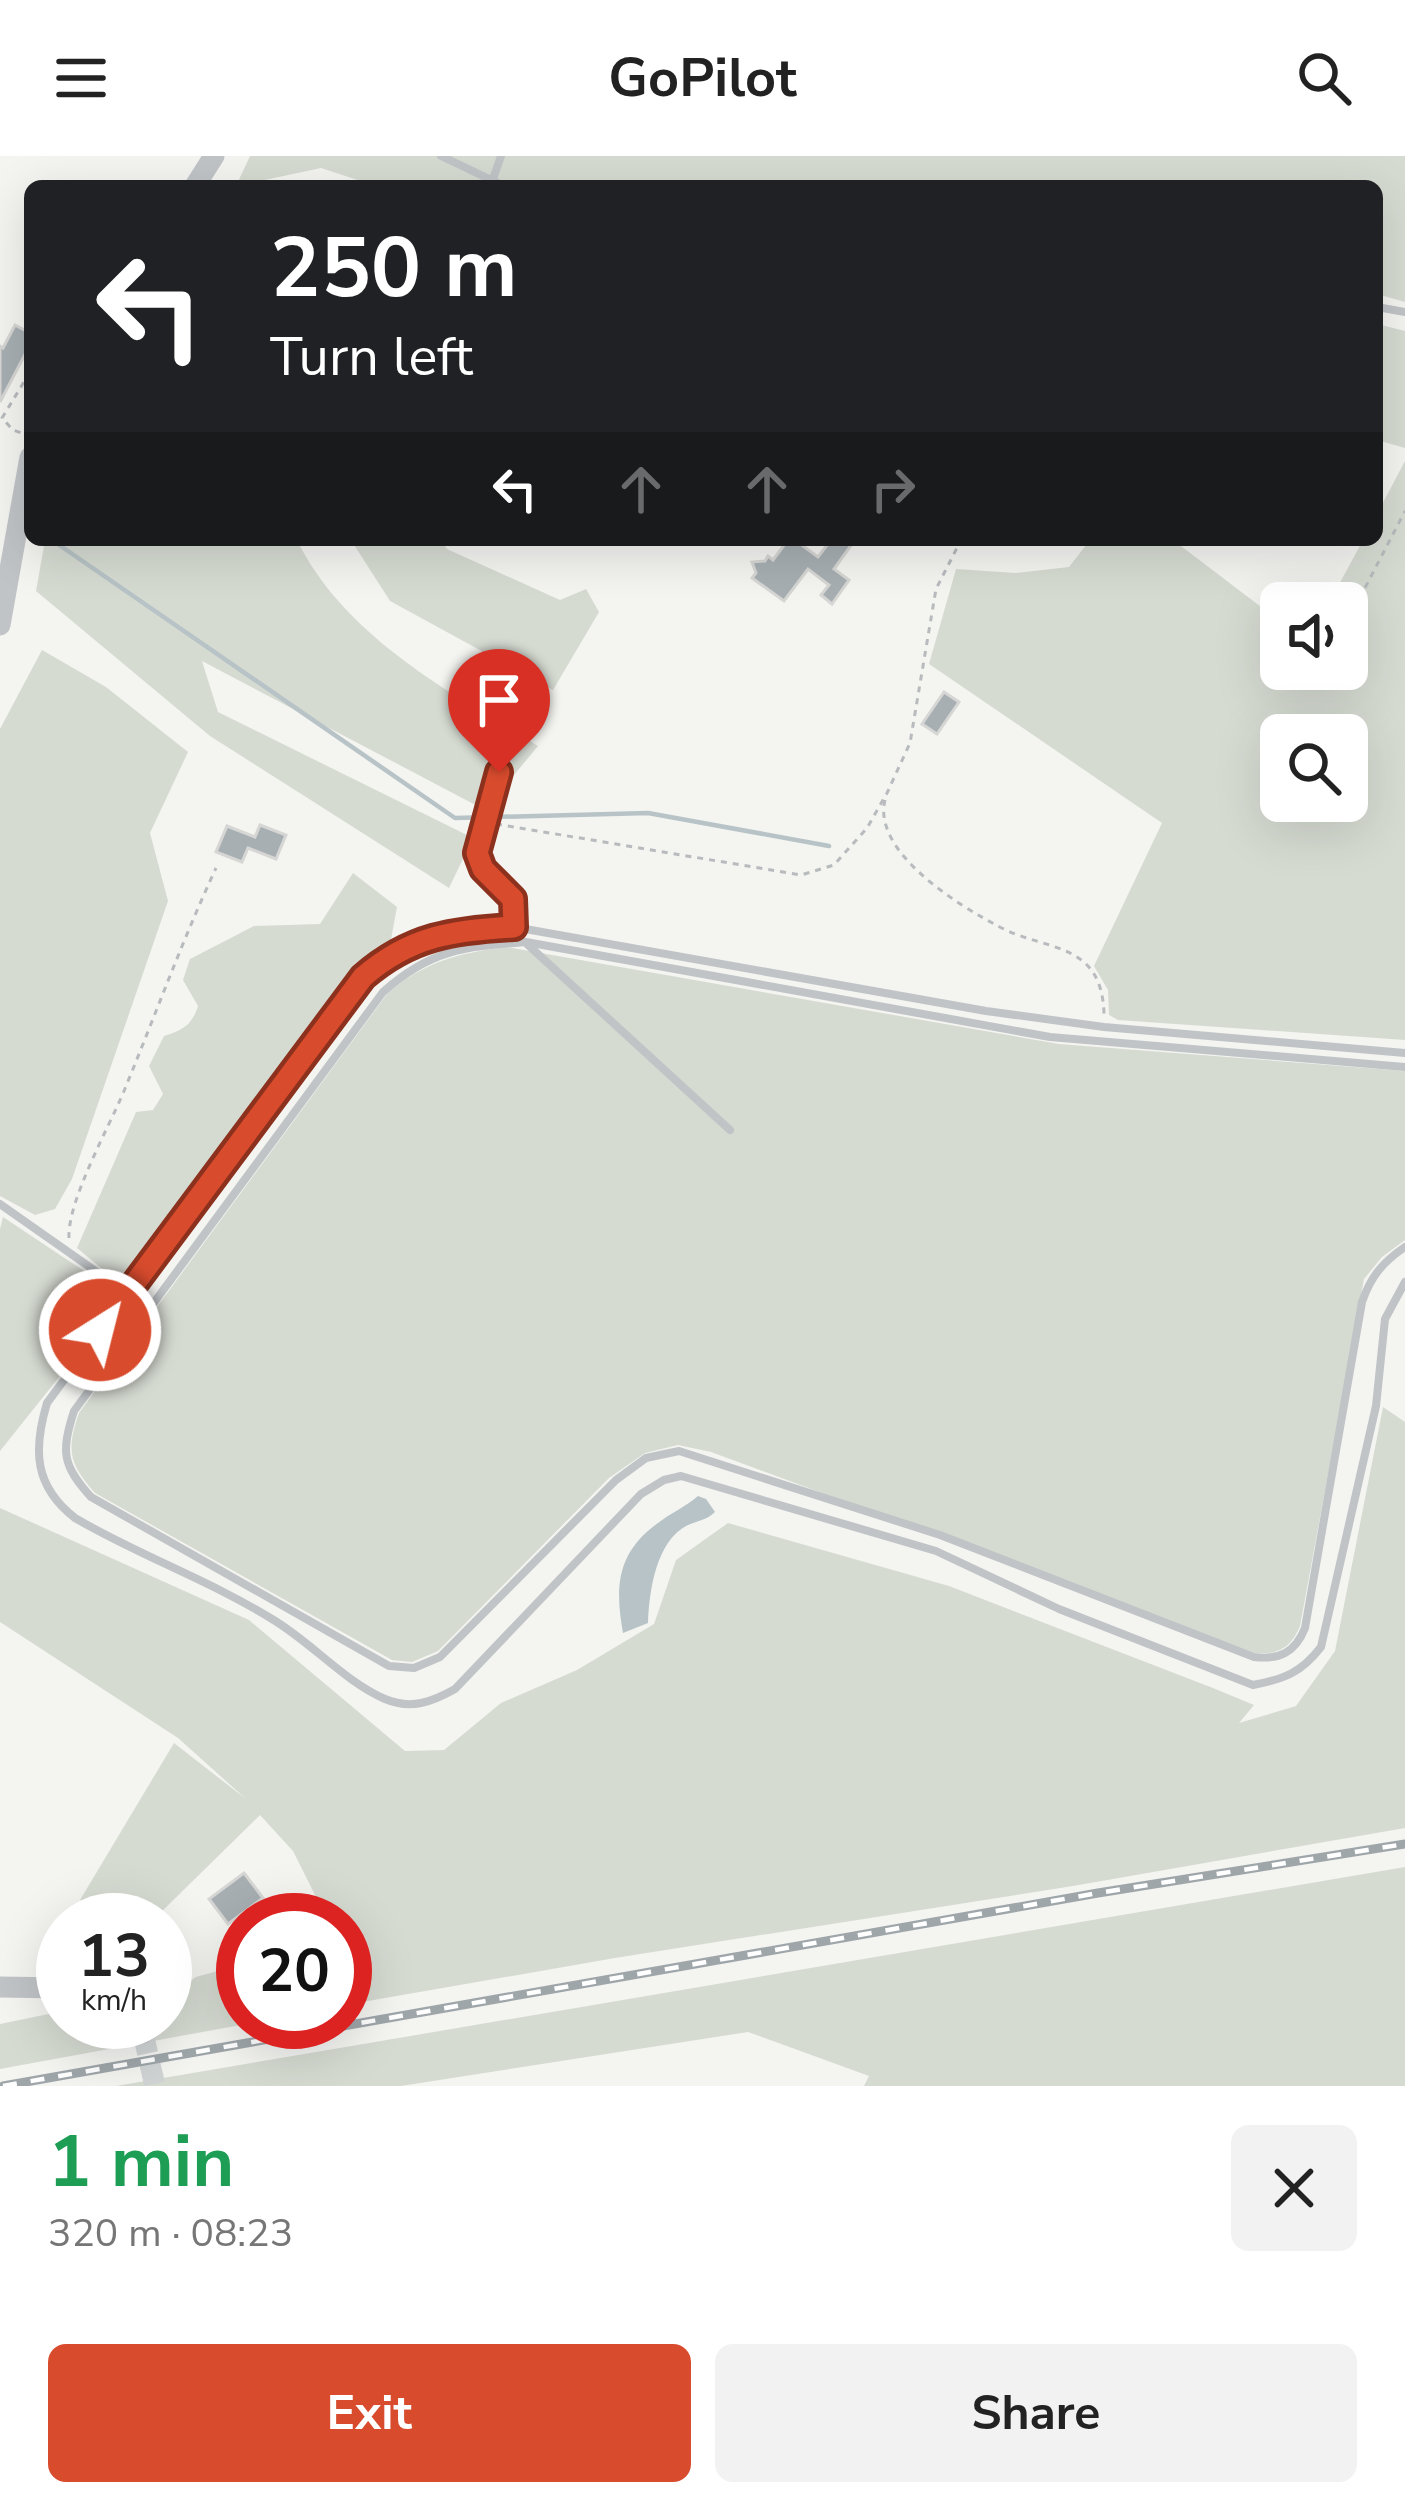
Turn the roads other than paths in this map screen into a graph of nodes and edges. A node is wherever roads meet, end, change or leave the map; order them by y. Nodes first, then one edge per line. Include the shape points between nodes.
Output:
1 (441, 156) edge
2 (501, 156) edge
3 (493, 179) joint
4 (24, 491) edge
5 (0, 625) edge
6 (499, 772) dead end
7 (514, 927) junction
8 (526, 942) junction
9 (1405, 1053) edge
10 (1405, 1067) edge
11 (730, 1130) dead end
12 (0, 1204) edge
13 (1405, 1246) edge
14 (1405, 1282) edge
15 (128, 1293) junction
16 (151, 1310) junction
17 (0, 1987) edge
18 (36, 1988) edge

1 - 3 lane
2 - 3 lane
4 - 5 street
6 - 7 lane via 478,862 513,899
7 - 8 lane
7 - 9 lane via 986,1011
7 - 15 lane via 437,934 363,977
8 - 10 lane via 1049,1036
8 - 11 lane
8 - 16 lane via 440,953 383,992
12 - 15 lane
13 - 16 lane via 1377,1271 1362,1302 1304,1628 1288,1653 1272,1659 940,1535 679,1451 646,1457 616,1480 440,1657 414,1668 389,1666 91,1497 70,1474 64,1444 74,1412
14 - 15 lane via 1385,1318 1376,1406 1321,1647 1285,1679 1253,1685 935,1550 681,1476 641,1494 455,1689 406,1705 364,1687 241,1600 58,1504 36,1461 46,1403
15 - 16 lane
17 - 18 street

